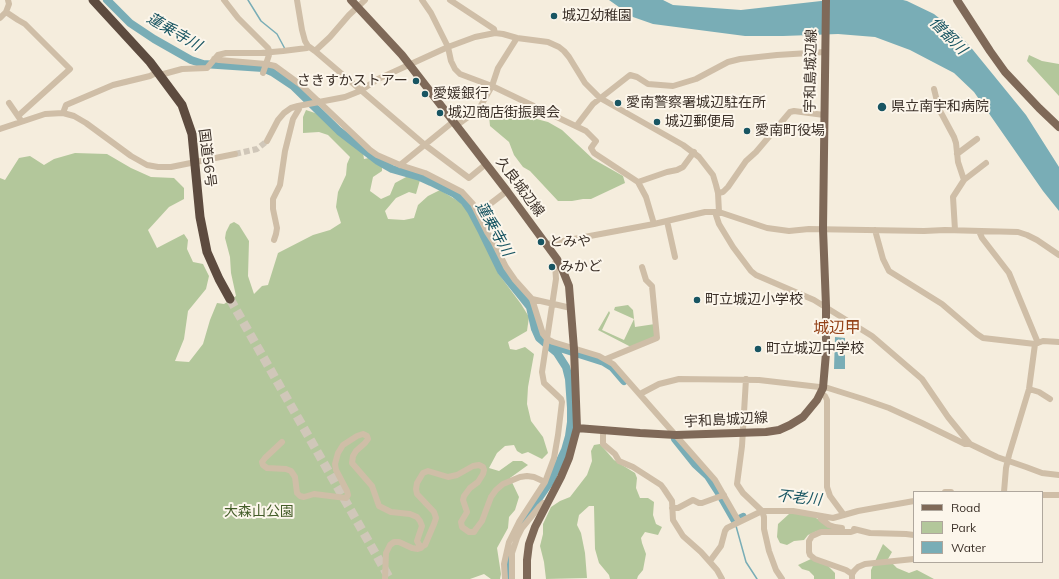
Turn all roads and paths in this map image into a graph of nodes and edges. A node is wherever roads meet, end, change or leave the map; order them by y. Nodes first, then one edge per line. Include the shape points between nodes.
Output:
1 (8, 0) edge
2 (93, 0) edge
3 (224, 0) edge
4 (297, 0) edge
5 (351, 0) edge
6 (365, 0) edge
7 (422, 0) edge
8 (450, 0) edge
9 (826, 0) edge
10 (957, 0) edge
11 (358, 8) junction
12 (6, 12) junction
13 (0, 18) edge
14 (495, 33) junction
15 (517, 38) junction
16 (308, 46) junction
17 (448, 47) junction
18 (825, 50) junction
19 (315, 51) junction
20 (270, 52) junction
21 (212, 62) junction
22 (266, 64) junction
23 (409, 65) junction
24 (159, 73) junction
25 (263, 73) dead end
26 (492, 86) junction
27 (934, 89) dead end
28 (360, 91) junction
29 (600, 98) junction
30 (319, 102) junction
31 (9, 103) dead end
32 (298, 106) junction
33 (63, 113) junction
34 (824, 115) junction
35 (18, 116) junction
36 (21, 122) junction
37 (456, 123) junction
38 (577, 126) junction
39 (1059, 127) edge
40 (0, 129) edge
41 (977, 139) dead end
42 (267, 141) tunnel mouth
43 (425, 145) junction
44 (694, 152) junction
45 (235, 154) tunnel mouth
46 (957, 154) junction
47 (195, 162) junction
48 (986, 163) dead end
49 (486, 164) junction
50 (400, 165) junction
51 (964, 180) junction
52 (638, 182) junction
53 (507, 191) junction
54 (718, 193) junction
55 (477, 211) junction
56 (717, 212) junction
57 (668, 221) junction
58 (654, 224) junction
59 (823, 229) junction
60 (875, 230) junction
61 (955, 230) junction
62 (979, 231) junction
63 (274, 240) dead end
64 (547, 244) junction
65 (1059, 255) edge
66 (675, 257) dead end
67 (557, 259) junction
68 (642, 267) dead end
69 (230, 299) tunnel mouth
70 (532, 299) junction
71 (552, 303) junction
72 (826, 306) junction
73 (571, 308) junction
74 (548, 339) junction
75 (1059, 342) edge
76 (1037, 344) junction
77 (574, 349) junction
78 (606, 359) junction
79 (746, 380) junction
80 (1029, 389) junction
81 (822, 390) junction
82 (640, 394) junction
83 (1050, 399) dead end
84 (577, 428) junction
85 (603, 429) junction
86 (743, 433) junction
87 (676, 435) junction
88 (282, 442) dead end
89 (970, 444) junction
90 (1008, 460) junction
91 (1059, 475) edge
92 (544, 485) junction
93 (1004, 491) edge
94 (724, 495) junction
95 (1043, 495) edge
96 (1059, 495) edge
97 (913, 501) edge
98 (548, 502) junction
99 (672, 508) junction
100 (762, 511) junction
101 (820, 516) junction
102 (844, 516) junction
103 (739, 522) junction
104 (857, 530) junction
105 (913, 535) edge
106 (421, 548) junction
107 (913, 559) edge
108 (710, 561) junction
109 (852, 576) edge
110 (385, 579) edge
111 (505, 579) edge
112 (512, 579) edge
113 (527, 579) edge
114 (722, 579) edge
115 (782, 579) edge

1 - 12 street
2 - 24 highway, 国道56号
3 - 20 street
4 - 16 street via 302,30
5 - 11 main road, 久良城辺線
6 - 11 street
7 - 17 street
8 - 14 street via 494,29
9 - 18 main road, 宇和島城辺線
10 - 39 main road via 1005,72
11 - 19 street
11 - 23 main road, 久良城辺線
12 - 13 street
12 - 35 street via 25,24 70,69
14 - 15 street
14 - 17 street
15 - 26 street via 498,68
15 - 29 street via 548,42 560,47 585,83
16 - 19 street
16 - 20 street
17 - 23 street
17 - 26 street via 451,61 460,74
18 - 29 street via 740,59 728,62 706,75 673,86 648,84 630,76
18 - 34 main road, 宇和島城辺線
19 - 28 street
20 - 21 street via 226,53 218,55
20 - 22 street
21 - 22 street via 218,60
21 - 24 street via 207,68
22 - 25 street
22 - 30 street via 275,66 293,78
23 - 28 street via 378,79
23 - 37 main road, 久良城辺線
24 - 33 street via 113,85 66,105
24 - 47 highway, 国道56号 via 182,105 192,134
26 - 37 street via 479,109
26 - 38 street
27 - 46 street via 940,109 954,137
28 - 30 street via 345,98
28 - 43 street
29 - 38 street
29 - 44 street
30 - 32 street
30 - 50 street via 370,150
31 - 35 street
32 - 42 street via 284,113
32 - 63 street via 285,151 280,185 273,199 272,209 277,228
33 - 36 street via 45,114
33 - 47 street via 86,123 131,156 148,165 158,167
34 - 54 street via 790,112 746,161 724,192
34 - 59 main road, 宇和島城辺線
35 - 36 street
36 - 40 street
37 - 43 street
37 - 49 main road, 久良城辺線
38 - 52 street via 596,140 591,148 594,153
41 - 46 street
43 - 49 street via 469,178
43 - 50 street
44 - 52 street via 678,170
44 - 54 street via 712,175
45 - 47 street
46 - 51 street
47 - 69 highway, 国道56号 via 200,217 207,252
48 - 51 street
49 - 53 main road, 久良城辺線
50 - 55 street via 425,172 462,192
51 - 61 street via 953,196
52 - 58 street via 646,197
53 - 55 street
53 - 64 main road, 久良城辺線
54 - 56 street
55 - 70 street via 506,267
56 - 57 street via 705,212
56 - 59 street via 774,230
56 - 72 street via 719,224 751,271
57 - 58 street
57 - 66 street
58 - 64 street
59 - 60 street
59 - 72 main road, 宇和島城辺線
60 - 61 street
60 - 76 street via 889,271 942,304 977,334 983,338
61 - 62 street
62 - 65 street via 1018,232
62 - 76 street via 1009,273
64 - 67 main road, 久良城辺線
67 - 71 street
67 - 73 main road, 久良城辺線 via 569,286
68 - 78 street via 646,280 652,286 657,338
70 - 71 street
70 - 74 street via 539,325
71 - 73 street
71 - 74 street
72 - 81 main road, 宇和島城辺線 via 826,353
72 - 89 street via 872,336 916,372
73 - 77 main road, 久良城辺線
74 - 77 street
74 - 92 street via 542,380 562,402 554,458
75 - 76 street via 1042,341
76 - 80 street
77 - 78 street
77 - 84 main road, 久良城辺線
78 - 82 street
79 - 81 street
79 - 82 street via 679,379 659,384
79 - 86 street
80 - 83 street
80 - 90 street
81 - 86 main road, 宇和島城辺線 via 810,410 790,425 779,430
81 - 89 street via 863,399 888,408 965,444
81 - 102 street via 827,400 827,487
82 - 87 street
84 - 85 main road, 宇和島城辺線
84 - 98 main road via 569,458
85 - 87 main road, 宇和島城辺線
85 - 99 street via 603,444 619,461 661,485 672,501
86 - 87 main road, 宇和島城辺線
86 - 100 street via 737,484
87 - 94 street via 715,480
88 - 106 street via 265,458 263,465 267,468 291,471 300,496 314,494 346,498 347,491 336,470 338,453 357,436 367,436 365,444 353,456 352,463 372,486 379,506 391,512 410,514 420,521 422,526 417,541
89 - 90 street
90 - 91 street
90 - 93 street
92 - 98 street
92 - 106 street via 534,477 527,476 503,484 491,497 476,530 469,532 462,527 461,522 467,512 463,500 483,474 483,468 479,465 473,466 448,477 428,471 423,473 417,484 417,494 434,512 436,518 425,545
92 - 111 street via 509,542 504,564
94 - 99 street via 702,503 693,500 678,508
94 - 103 street
95 - 96 street
97 - 102 street
98 - 112 street via 540,506 517,538 512,553
98 - 113 main road via 529,544 526,560
99 - 108 street via 673,520 683,536
100 - 101 street via 793,511
100 - 103 street
100 - 115 street via 769,551
101 - 102 street
101 - 104 street via 835,528
103 - 108 street via 727,528 722,546
104 - 105 street
104 - 109 street via 821,532 812,536 809,541 810,556 846,570
106 - 110 street via 418,550 400,542 390,545 386,553
107 - 109 street via 865,564 858,567
108 - 114 street

